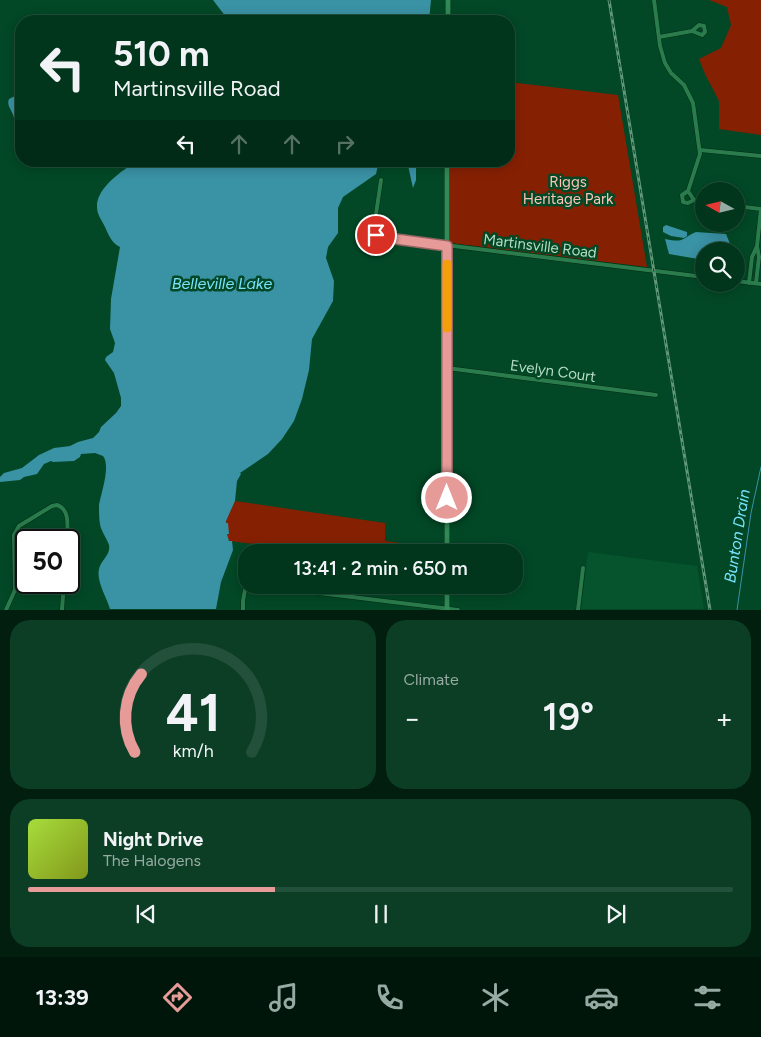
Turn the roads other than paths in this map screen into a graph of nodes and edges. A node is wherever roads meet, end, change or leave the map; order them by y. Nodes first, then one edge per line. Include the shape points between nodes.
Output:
1 (448, 0) edge
2 (654, 0) edge
3 (448, 15) edge
4 (692, 31) dead end
5 (659, 37) junction
6 (700, 150) junction
7 (761, 156) edge
8 (447, 167) edge
9 (381, 180) dead end
10 (688, 191) junction
11 (694, 200) joint
12 (745, 207) edge
13 (761, 209) edge
14 (447, 246) junction
15 (757, 246) junction
16 (695, 276) edge
17 (745, 282) edge
18 (749, 282) junction
19 (759, 284) edge
20 (447, 368) junction
21 (656, 395) dead end
22 (17, 529) edge
23 (67, 529) edge
24 (15, 533) edge
25 (447, 544) edge
26 (15, 562) edge
27 (583, 568) dead end
28 (15, 592) edge
29 (63, 594) edge
30 (244, 594) edge
31 (326, 594) edge
32 (447, 594) edge
33 (446, 609) edge
34 (6, 610) edge
35 (62, 610) edge
36 (243, 610) edge
37 (458, 610) edge
38 (578, 610) edge

1 - 3 main road
2 - 5 street
4 - 5 street
5 - 6 street via 665,63 684,85 693,103
6 - 7 street
6 - 10 street
8 - 14 main road
9 - 14 street, Martinsville Road via 374,228 376,234
10 - 11 street
10 - 11 street via 682,195 683,202
12 - 13 street
13 - 15 street
14 - 16 street, Martinsville Road
14 - 20 main road
15 - 18 street
15 - 19 street
17 - 18 street
18 - 19 street
20 - 21 street, Evelyn Court
20 - 25 main road
22 - 23 street via 52,506 60,506 66,514
24 - 26 street
27 - 38 street
28 - 34 street
29 - 35 street
30 - 36 street
31 - 33 street
32 - 33 main road
33 - 37 street

